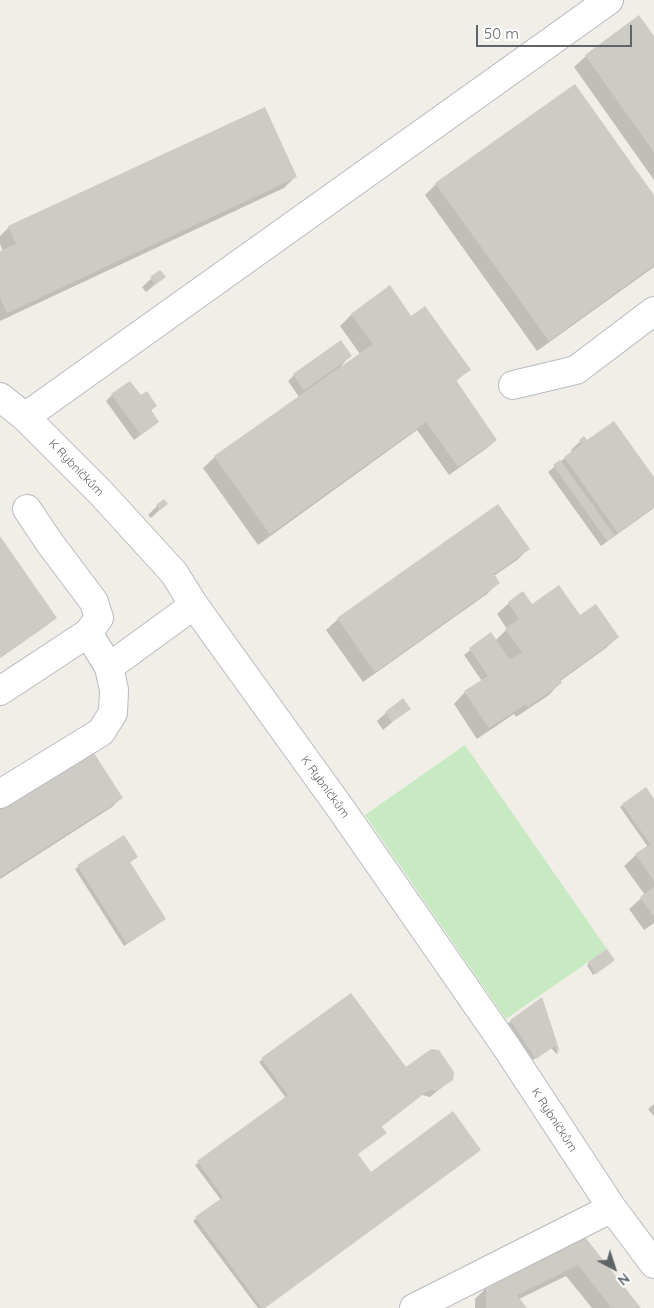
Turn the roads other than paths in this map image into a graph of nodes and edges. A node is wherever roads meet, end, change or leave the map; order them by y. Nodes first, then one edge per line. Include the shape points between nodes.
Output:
1 (608, 0) edge
2 (650, 324) edge
3 (513, 385) dead end
4 (9, 409) edge
5 (27, 509) dead end
6 (194, 605) junction
7 (88, 633) junction
8 (109, 667) junction
9 (0, 691) edge
10 (0, 794) edge
11 (612, 1208) junction
12 (654, 1264) edge
13 (414, 1308) edge

1 - 4 street
2 - 3 street via 576,370
4 - 6 street, K Rybníčkům via 100,493 174,573
5 - 7 street via 94,602 99,618
6 - 8 street
6 - 11 street, K Rybníčkům via 496,1032
7 - 8 street
7 - 9 street
8 - 10 street via 114,690 113,713 101,732
11 - 12 street, K Rybníčkům
11 - 13 street

